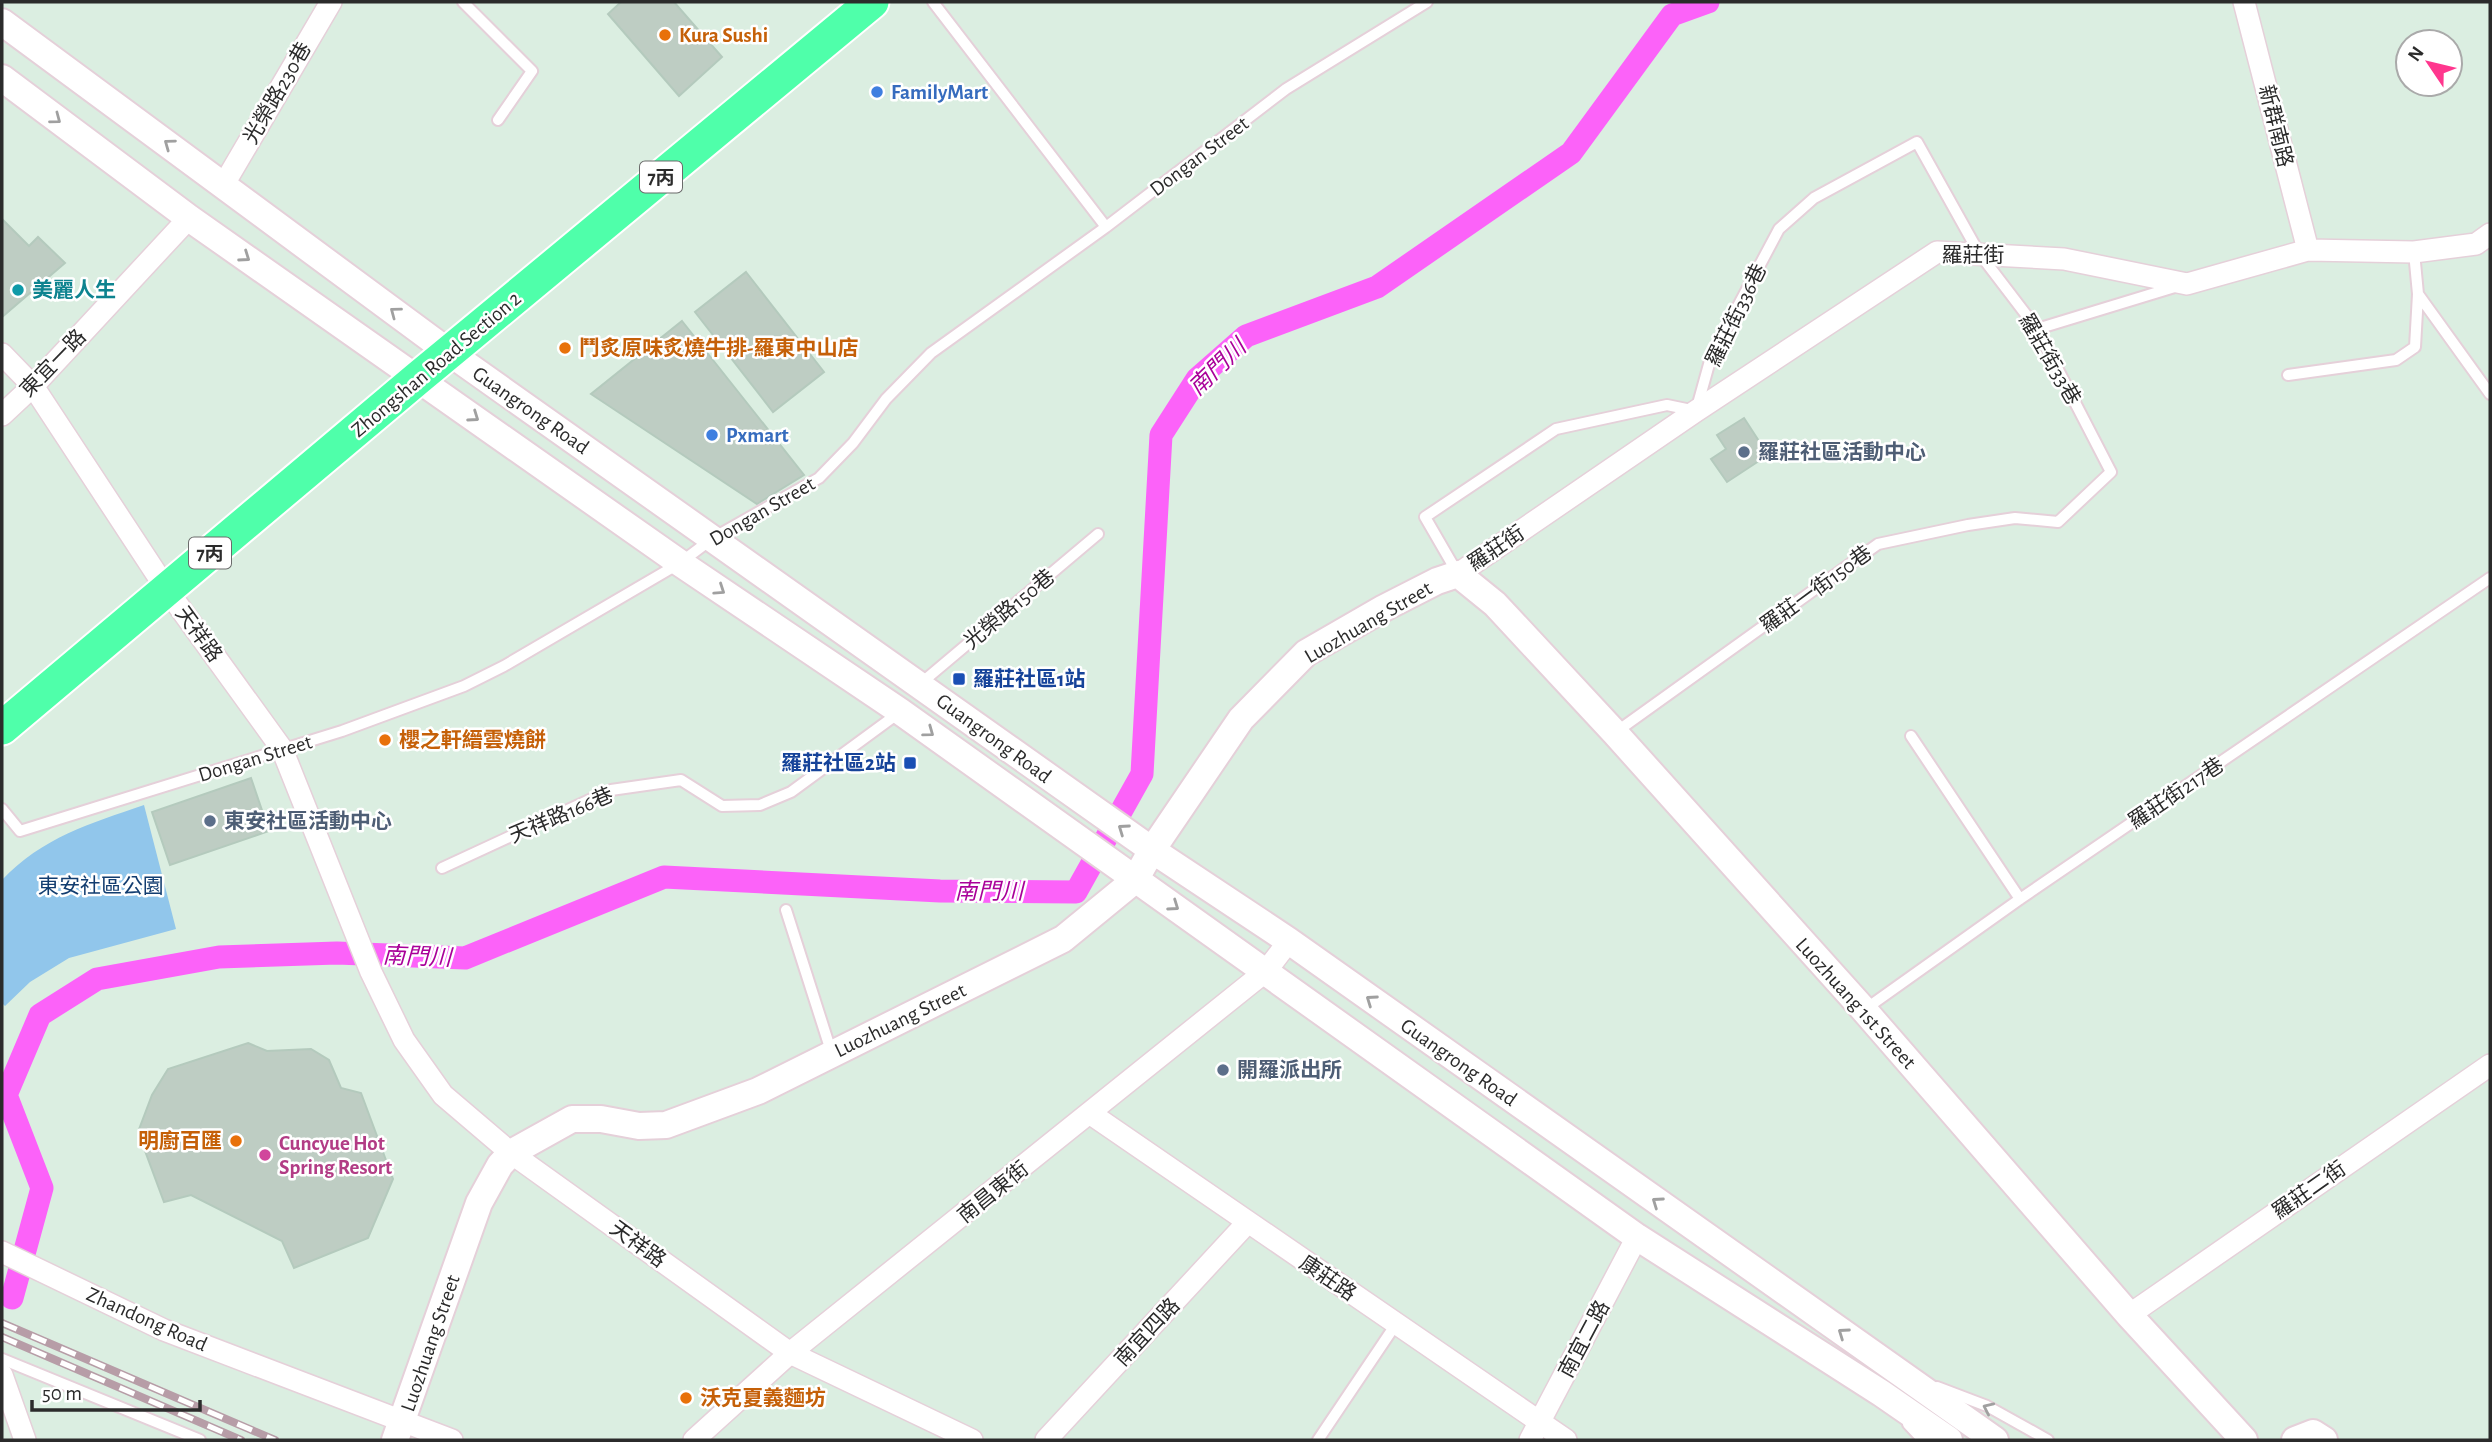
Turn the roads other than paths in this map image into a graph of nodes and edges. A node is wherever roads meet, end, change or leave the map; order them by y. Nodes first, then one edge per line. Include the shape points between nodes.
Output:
1 (331, 2) edge
2 (463, 2) edge
3 (872, 2) edge
4 (933, 2) edge
5 (1427, 2) edge
6 (2244, 2) edge
7 (2, 22) edge
8 (2, 78) edge
9 (498, 120) dead end
10 (224, 184) junction
11 (189, 218) junction
12 (1106, 227) junction
13 (2490, 234) edge
14 (2308, 250) junction
15 (2414, 252) junction
16 (1979, 253) junction
17 (2187, 284) junction
18 (2418, 294) junction
19 (2037, 329) junction
20 (450, 353) junction
21 (2, 354) edge
22 (2288, 375) dead end
23 (418, 378) junction
24 (33, 386) junction
25 (2490, 394) edge
26 (1696, 411) junction
27 (2, 415) edge
28 (2111, 472) joint
29 (1098, 534) dead end
30 (713, 538) junction
31 (680, 563) junction
32 (1458, 574) junction
33 (2490, 578) edge
34 (167, 590) junction
35 (919, 684) junction
36 (901, 712) junction
37 (4, 720) edge
38 (1615, 733) junction
39 (1911, 736) dead end
40 (282, 750) junction
41 (2, 809) edge
42 (1152, 850) junction
43 (442, 868) dead end
44 (1135, 880) junction
45 (2020, 899) junction
46 (786, 910) dead end
47 (1289, 941) junction
48 (1266, 971) junction
49 (1864, 1010) junction
50 (832, 1054) junction
51 (2490, 1065) edge
52 (1091, 1114) junction
53 (511, 1153) junction
54 (1247, 1223) junction
55 (1637, 1237) junction
56 (2, 1252) edge
57 (2129, 1315) junction
58 (1396, 1324) junction
59 (790, 1353) junction
60 (2, 1359) edge
61 (1899, 1373) junction
62 (2, 1375) edge
63 (1881, 1393) junction
64 (400, 1430) edge
65 (1535, 1431) edge
66 (25, 1440) edge
67 (200, 1440) edge
68 (452, 1440) edge
69 (694, 1440) edge
70 (972, 1440) edge
71 (1046, 1440) edge
72 (1318, 1440) edge
73 (1566, 1440) edge
74 (1923, 1440) edge
75 (1949, 1440) edge
76 (1995, 1440) edge
77 (2048, 1440) edge
78 (2244, 1440) edge
79 (2295, 1440) edge
80 (2324, 1440) edge

1 - 10 street, 光榮路230巷
2 - 9 lane via 532,71
3 - 20 main road, Zhongshan Road Section 2 / 7丙
4 - 12 lane
5 - 12 lane, Dongan Street via 1286,89
6 - 14 street, 新群南路
10 -> 7 street, Guangrong Road
8 -> 11 street, Guangrong Road
20 -> 10 street, Guangrong Road
11 -> 23 street, Guangrong Road
11 - 24 street, 東宜一路
12 - 30 lane, Dongan Street via 931,354 886,399 820,478
13 - 15 street, 羅莊街 via 2476,244
14 - 15 street, 羅莊街
14 - 17 street, 羅莊街
15 - 18 lane
16 - 17 street, 羅莊街 via 2064,259
16 - 19 lane, 羅莊街33巷
16 - 26 street, 羅莊街 via 1937,252
16 - 26 lane, 羅莊街336巷 via 1917,142 1814,198 1779,229 1712,358
17 - 19 lane
18 - 22 lane via 2415,347 2396,360
18 - 25 lane
19 - 28 lane, 羅莊街33巷
20 - 23 main road, Zhongshan Road Section 2 / 7丙
20 - 30 street, Guangrong Road
21 - 24 street, 天祥路
23 -> 31 street, Guangrong Road
23 - 34 main road, Zhongshan Road Section 2 / 7丙
24 - 27 street, 東宜一路
24 - 34 street, 天祥路
26 - 32 street, 羅莊街
26 - 32 lane via 1667,405 1556,429 1425,517
28 - 38 lane, 羅莊一街150巷 via 2058,522 2015,518 1878,544
29 - 35 lane, 光榮路150巷
30 - 31 lane, Dongan Street
30 - 35 street, Guangrong Road
31 -> 36 street, Guangrong Road
31 - 40 lane, Dongan Street via 464,686
32 - 38 street, Luozhuang 1st Street via 1495,604
32 - 42 street, Luozhuang Street via 1306,653 1241,719
33 - 45 lane, 羅莊街217巷
34 - 37 main road, Zhongshan Road Section 2 / 7丙
34 - 40 street, 天祥路
42 -> 35 street, Guangrong Road
36 - 43 lane, 天祥路166巷 via 791,792 760,805 722,806 681,780 611,790
36 -> 44 street, Guangrong Road
38 - 49 street, Luozhuang 1st Street
39 - 45 lane
40 - 41 lane, Dongan Street via 20,831
40 - 53 street, 天祥路 via 371,972 404,1040 443,1095
42 - 44 street, Luozhuang Street
42 - 47 street, Guangrong Road
44 -> 48 street, Guangrong Road
44 - 50 street, Luozhuang Street via 1063,939
45 - 49 lane, 羅莊街217巷
46 - 50 lane
47 - 48 street, 南昌東街
61 -> 47 street, Guangrong Road
48 - 52 street, 南昌東街
48 - 55 street, Guangrong Road
49 - 57 street, Luozhuang 1st Street
50 - 53 street, Luozhuang Street via 758,1091 666,1125 572,1119
51 - 57 street, 羅莊二街
52 - 54 street, 康莊路
52 - 59 street, 南昌東街
53 - 59 street, 天祥路
53 - 64 street, Luozhuang Street via 479,1203
54 - 58 street, 康莊路
54 - 71 street, 南宜四路
55 - 63 street, Guangrong Road
55 - 65 street, 南宜二路
56 - 64 street, Zhandong Road via 164,1330
57 - 78 street, Luozhuang 1st Street
58 - 65 street, 康莊路
58 - 72 lane
59 - 69 street, 南昌東街
59 - 70 street, 天祥路
60 - 67 lane
61 - 76 street, Guangrong Road
77 -> 61 lane via 1987,1406
62 - 66 street
63 - 74 lane
63 - 75 street, Guangrong Road
64 - 68 street, Zhandong Road
65 - 73 street, 康莊路
79 - 80 street via 2313,1433

